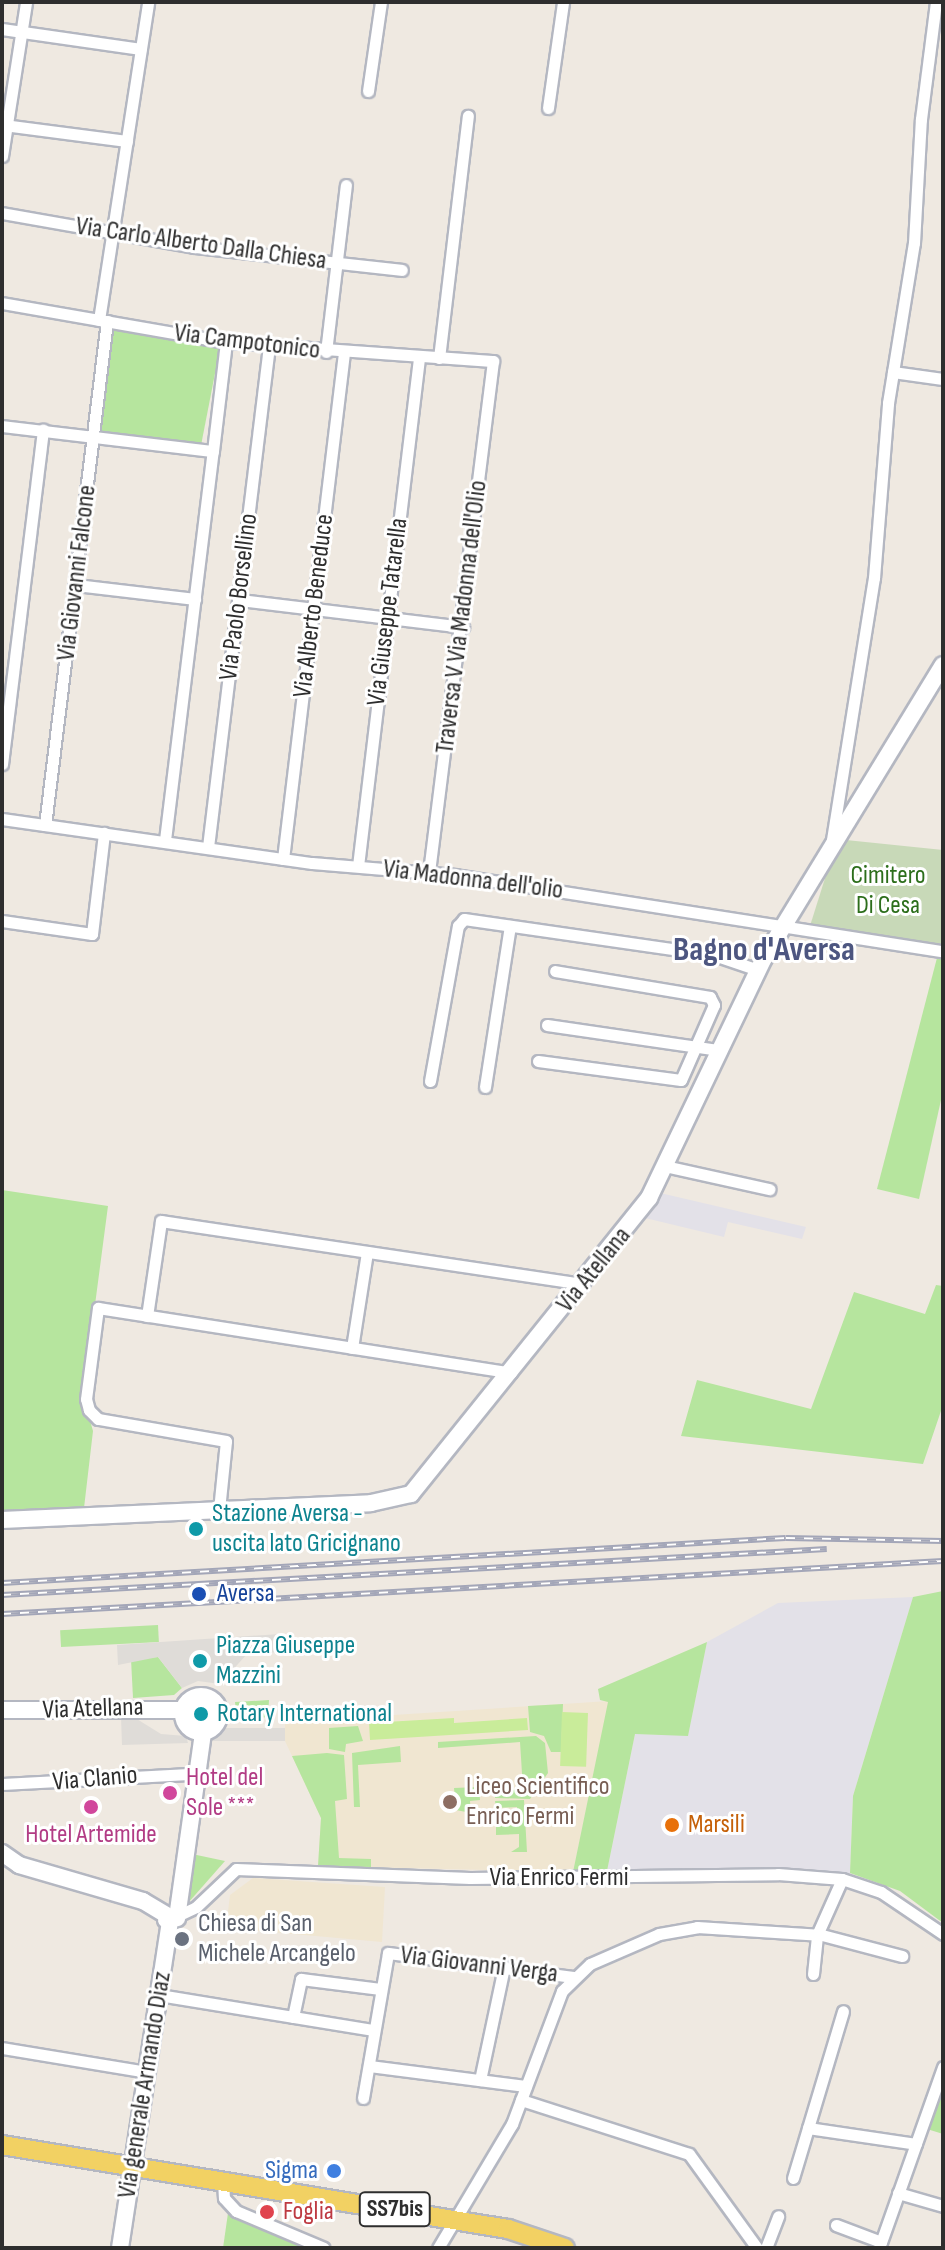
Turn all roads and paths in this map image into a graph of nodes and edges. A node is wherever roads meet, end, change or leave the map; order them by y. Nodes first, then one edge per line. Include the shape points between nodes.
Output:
1 (26, 2) edge
2 (148, 2) edge
3 (381, 2) edge
4 (563, 2) edge
5 (936, 2) edge
6 (2, 29) edge
7 (21, 31) junction
8 (141, 49) junction
9 (368, 91) dead end
10 (548, 108) dead end
11 (468, 116) dead end
12 (4, 125) edge
13 (127, 141) junction
14 (2, 156) edge
15 (346, 185) dead end
16 (2, 213) edge
17 (112, 234) junction
18 (337, 264) junction
19 (402, 270) dead end
20 (2, 303) edge
21 (103, 321) junction
22 (226, 342) junction
23 (269, 346) junction
24 (326, 352) junction
25 (344, 353) junction
26 (419, 358) junction
27 (439, 358) junction
28 (493, 361) joint
29 (893, 372) junction
30 (943, 379) edge
31 (2, 426) edge
32 (43, 430) junction
33 (95, 437) junction
34 (213, 451) junction
35 (76, 585) junction
36 (195, 599) junction
37 (240, 600) junction
38 (314, 611) junction
39 (388, 619) junction
40 (463, 627) junction
41 (943, 665) edge
42 (2, 764) edge
43 (2, 819) edge
44 (45, 825) junction
45 (104, 833) junction
46 (165, 840) junction
47 (831, 846) junction
48 (208, 847) junction
49 (283, 859) junction
50 (358, 866) junction
51 (429, 872) junction
52 (2, 921) edge
53 (510, 926) junction
54 (782, 928) junction
55 (943, 951) edge
56 (758, 970) junction
57 (555, 971) dead end
58 (547, 1025) dead end
59 (697, 1047) junction
60 (719, 1050) junction
61 (538, 1061) dead end
62 (430, 1081) dead end
63 (485, 1087) dead end
64 (665, 1166) junction
65 (769, 1189) dead end
66 (367, 1252) junction
67 (583, 1284) junction
68 (147, 1316) junction
69 (352, 1348) junction
70 (511, 1373) junction
71 (219, 1510) junction
72 (2, 1520) edge
73 (2, 1710) edge
74 (184, 1710) junction
75 (200, 1732) junction
76 (188, 1774) junction
77 (2, 1784) edge
78 (2, 1853) edge
79 (842, 1879) junction
80 (171, 1916) junction
81 (943, 1934) edge
82 (817, 1935) junction
83 (902, 1956) dead end
84 (504, 1967) junction
85 (813, 1974) dead end
86 (573, 1977) junction
87 (380, 1989) junction
88 (159, 1995) junction
89 (843, 2011) dead end
90 (293, 2017) junction
91 (372, 2030) junction
92 (2, 2048) edge
93 (369, 2066) junction
94 (943, 2067) edge
95 (147, 2072) junction
96 (480, 2080) junction
97 (526, 2086) junction
98 (363, 2098) dead end
99 (521, 2100) junction
100 (808, 2128) junction
101 (916, 2144) junction
102 (2, 2145) edge
103 (133, 2166) junction
104 (793, 2178) dead end
105 (223, 2180) junction
106 (898, 2193) junction
107 (943, 2206) edge
108 (778, 2216) dead end
109 (454, 2219) junction
110 (836, 2225) dead end
111 (524, 2241) edge
112 (880, 2245) edge
113 (120, 2248) edge
114 (324, 2248) edge
115 (438, 2248) edge
116 (565, 2248) edge
117 (757, 2248) edge
118 (766, 2248) edge

1 - 7 street
2 - 8 street, Via Giovanni Falcone
3 - 9 street
4 - 10 street
5 - 29 street via 919,131 914,243
6 - 7 street
7 - 8 street
7 - 12 street
8 - 13 street, Via Giovanni Falcone
11 - 27 street
12 - 13 street
12 - 14 street
13 - 17 street, Via Giovanni Falcone
15 - 18 street
16 - 17 street, Via Carlo Alberto Dalla Chiesa
17 - 18 street, Via Carlo Alberto Dalla Chiesa
17 - 21 street, Via Giovanni Falcone
18 - 19 street, Via Carlo Alberto Dalla Chiesa
18 - 24 street
20 - 21 street, Via Campotonico
21 - 22 street, Via Campotonico
21 - 33 street, Via Giovanni Falcone
22 - 23 street, Via Campotonico
22 - 34 street
23 - 24 street, Via Campotonico
23 - 37 street, Via Paolo Borsellino
24 - 25 street, Via Campotonico
25 - 26 street, Via Campotonico
25 - 38 street, Via Alberto Beneduce
26 - 27 street, Via Campotonico
26 - 39 street, Via Giuseppe Tatarella
27 - 28 street, Via Campotonico
28 - 40 street, Traversa V Via Madonna dell'Olio
29 - 30 street
29 - 47 street via 874,578
31 - 32 street
32 - 33 street
32 - 42 street
33 - 34 street
33 - 35 street, Via Giovanni Falcone
34 - 36 street
35 - 36 street
35 - 44 street, Via Giovanni Falcone
36 - 46 street
37 - 38 street
37 - 48 street, Via Paolo Borsellino
38 - 39 street
38 - 49 street, Via Alberto Beneduce
39 - 40 street
39 - 50 street, Via Giuseppe Tatarella
40 - 51 street, Traversa V Via Madonna dell'Olio
41 - 47 main road, Via Atellana
43 - 44 street, Via Madonna dell'olio
44 - 45 street, Via Madonna dell'olio
45 - 46 street, Via Madonna dell'olio
45 - 52 street via 92,934
46 - 48 street, Via Madonna dell'olio
47 - 54 main road, Via Atellana
48 - 49 street, Via Madonna dell'olio
49 - 50 street, Via Madonna dell'olio
50 - 51 street, Via Madonna dell'olio
51 - 54 street, Via Madonna dell'olio
53 - 56 street via 714,955
53 - 62 street via 464,919 458,926
53 - 63 street
54 - 55 street, Via Madonna dell'olio
54 - 56 main road, Via Atellana
56 - 60 main road, Via Atellana
57 - 59 street via 710,997 714,1005
58 - 59 street
59 - 60 street
59 - 61 street via 681,1080 672,1082
60 - 64 main road, Via Atellana
64 - 65 street
64 - 67 main road, Via Atellana via 642,1208
66 - 67 street
66 - 68 street via 161,1221
66 - 69 street
67 - 70 main road, Via Atellana
68 - 69 street
68 - 71 street via 98,1308 89,1410 98,1419 226,1441
69 - 70 street
70 - 71 main road, Via Atellana via 411,1494 371,1503
71 - 72 main road, Via Atellana
73 - 74 main road, Via Atellana
74 - 75 main road via 186,1724
74 - 75 main road via 196,1697 212,1700 217,1722
75 - 76 main road
75 - 80 main road
76 - 77 street, Via Clanio
76 - 80 main road
78 - 80 main road via 19,1865 143,1901
79 - 80 street, Via Enrico Fermi via 778,1874 406,1877 254,1868 236,1869 196,1907
79 - 81 street, Via Enrico Fermi via 881,1892
79 - 82 street
80 - 88 main road, Via generale Armando Diaz
82 - 83 street
82 - 85 street
82 - 86 street via 697,1927 659,1934 613,1952
84 - 86 street, Via Giovanni Verga
84 - 87 street, Via Giovanni Verga via 388,1953
84 - 96 street
86 - 97 street via 562,1991
87 - 90 street via 301,1979
87 - 91 street, Via Giovanni Verga
88 - 90 street
88 - 95 main road, Via generale Armando Diaz
89 - 100 street
90 - 91 street
91 - 93 street, Via Giovanni Verga
92 - 95 street
93 - 96 street
93 - 98 street, Via Giovanni Verga
94 - 101 street
95 - 103 main road, Via generale Armando Diaz
96 - 97 street
97 - 99 street
99 - 109 street
99 - 117 street via 689,2154
100 - 101 street
100 - 104 street
101 - 106 street
102 - 103 main road, SS7bis
103 - 105 main road, SS7bis
103 - 113 main road, Via generale Armando Diaz
105 - 109 main road, SS7bis
105 - 114 street via 224,2198 236,2211
106 - 107 street
106 - 112 street
108 - 118 street
109 - 111 main road, SS7bis
109 - 115 street
110 - 112 street
111 - 116 main road, SS7bis

